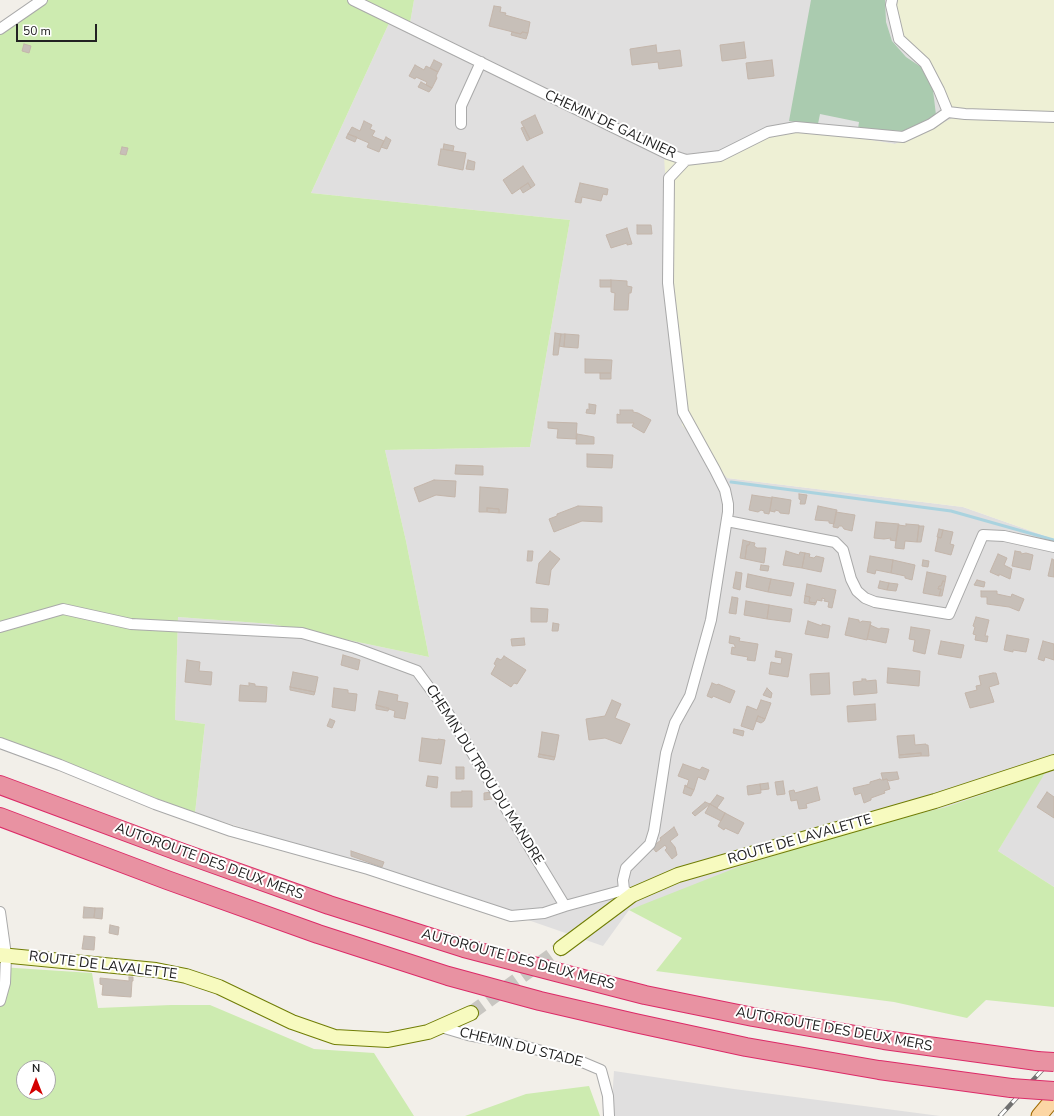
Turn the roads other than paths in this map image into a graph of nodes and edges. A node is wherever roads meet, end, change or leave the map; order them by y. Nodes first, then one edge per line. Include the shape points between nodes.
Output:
1 (42, 0) edge
2 (352, 0) edge
3 (892, 0) edge
4 (0, 29) edge
5 (481, 62) junction
6 (948, 112) junction
7 (1054, 117) edge
8 (461, 124) dead end
9 (686, 160) junction
10 (727, 521) junction
11 (1054, 547) edge
12 (0, 627) edge
13 (0, 743) edge
14 (1054, 762) edge
15 (0, 785) edge
16 (0, 817) edge
17 (628, 893) junction
18 (565, 906) junction
19 (0, 912) edge
20 (561, 948) tunnel mouth
21 (3, 955) edge
22 (0, 1001) edge
23 (471, 1013) tunnel mouth
24 (441, 1027) junction
25 (1045, 1062) edge
26 (1054, 1091) edge
27 (1054, 1098) edge
28 (609, 1116) edge
29 (1039, 1116) edge

1 - 4 street
2 - 5 street, CHEMIN DE GALINIER
3 - 6 street via 899,39 925,64
5 - 8 street via 461,106
5 - 9 street, CHEMIN DE GALINIER via 668,154
6 - 7 street
6 - 9 street, CHEMIN DE GALINIER via 931,124 903,137 796,127 768,132 720,156
9 - 10 street via 669,178 668,283 683,412 725,490 728,504
10 - 11 street via 834,542 843,550 851,579 857,591 865,598 875,602 949,614 983,535 1004,536
10 - 17 street via 712,620 690,696 675,723 666,753 650,844 626,868 623,880
12 - 18 street, CHEMIN DU TROU DU MANDRE via 63,609 131,624 302,633 355,648 417,671 448,713
13 - 18 street via 231,831 368,869 511,916 544,914
14 - 17 main road, ROUTE DE LAVALETTE via 935,801 678,875
15 - 25 highway, AUTOROUTE DES DEUX MERS via 330,905 464,948 645,994 753,1017 884,1040
16 - 26 highway, bridge via 318,934 448,976 540,1001 746,1047 879,1070 1011,1088
17 - 18 street
17 - 20 main road, ROUTE DE LAVALETTE
19 - 21 street
21 - 22 street via 5,983
21 - 24 main road, ROUTE DE LAVALETTE via 141,968 186,976 219,987 292,1022 335,1037 388,1040
23 - 24 main road, ROUTE DE LAVALETTE
24 - 28 street, CHEMIN DU STADE via 520,1045 582,1062 601,1070 608,1096
27 - 29 main road

